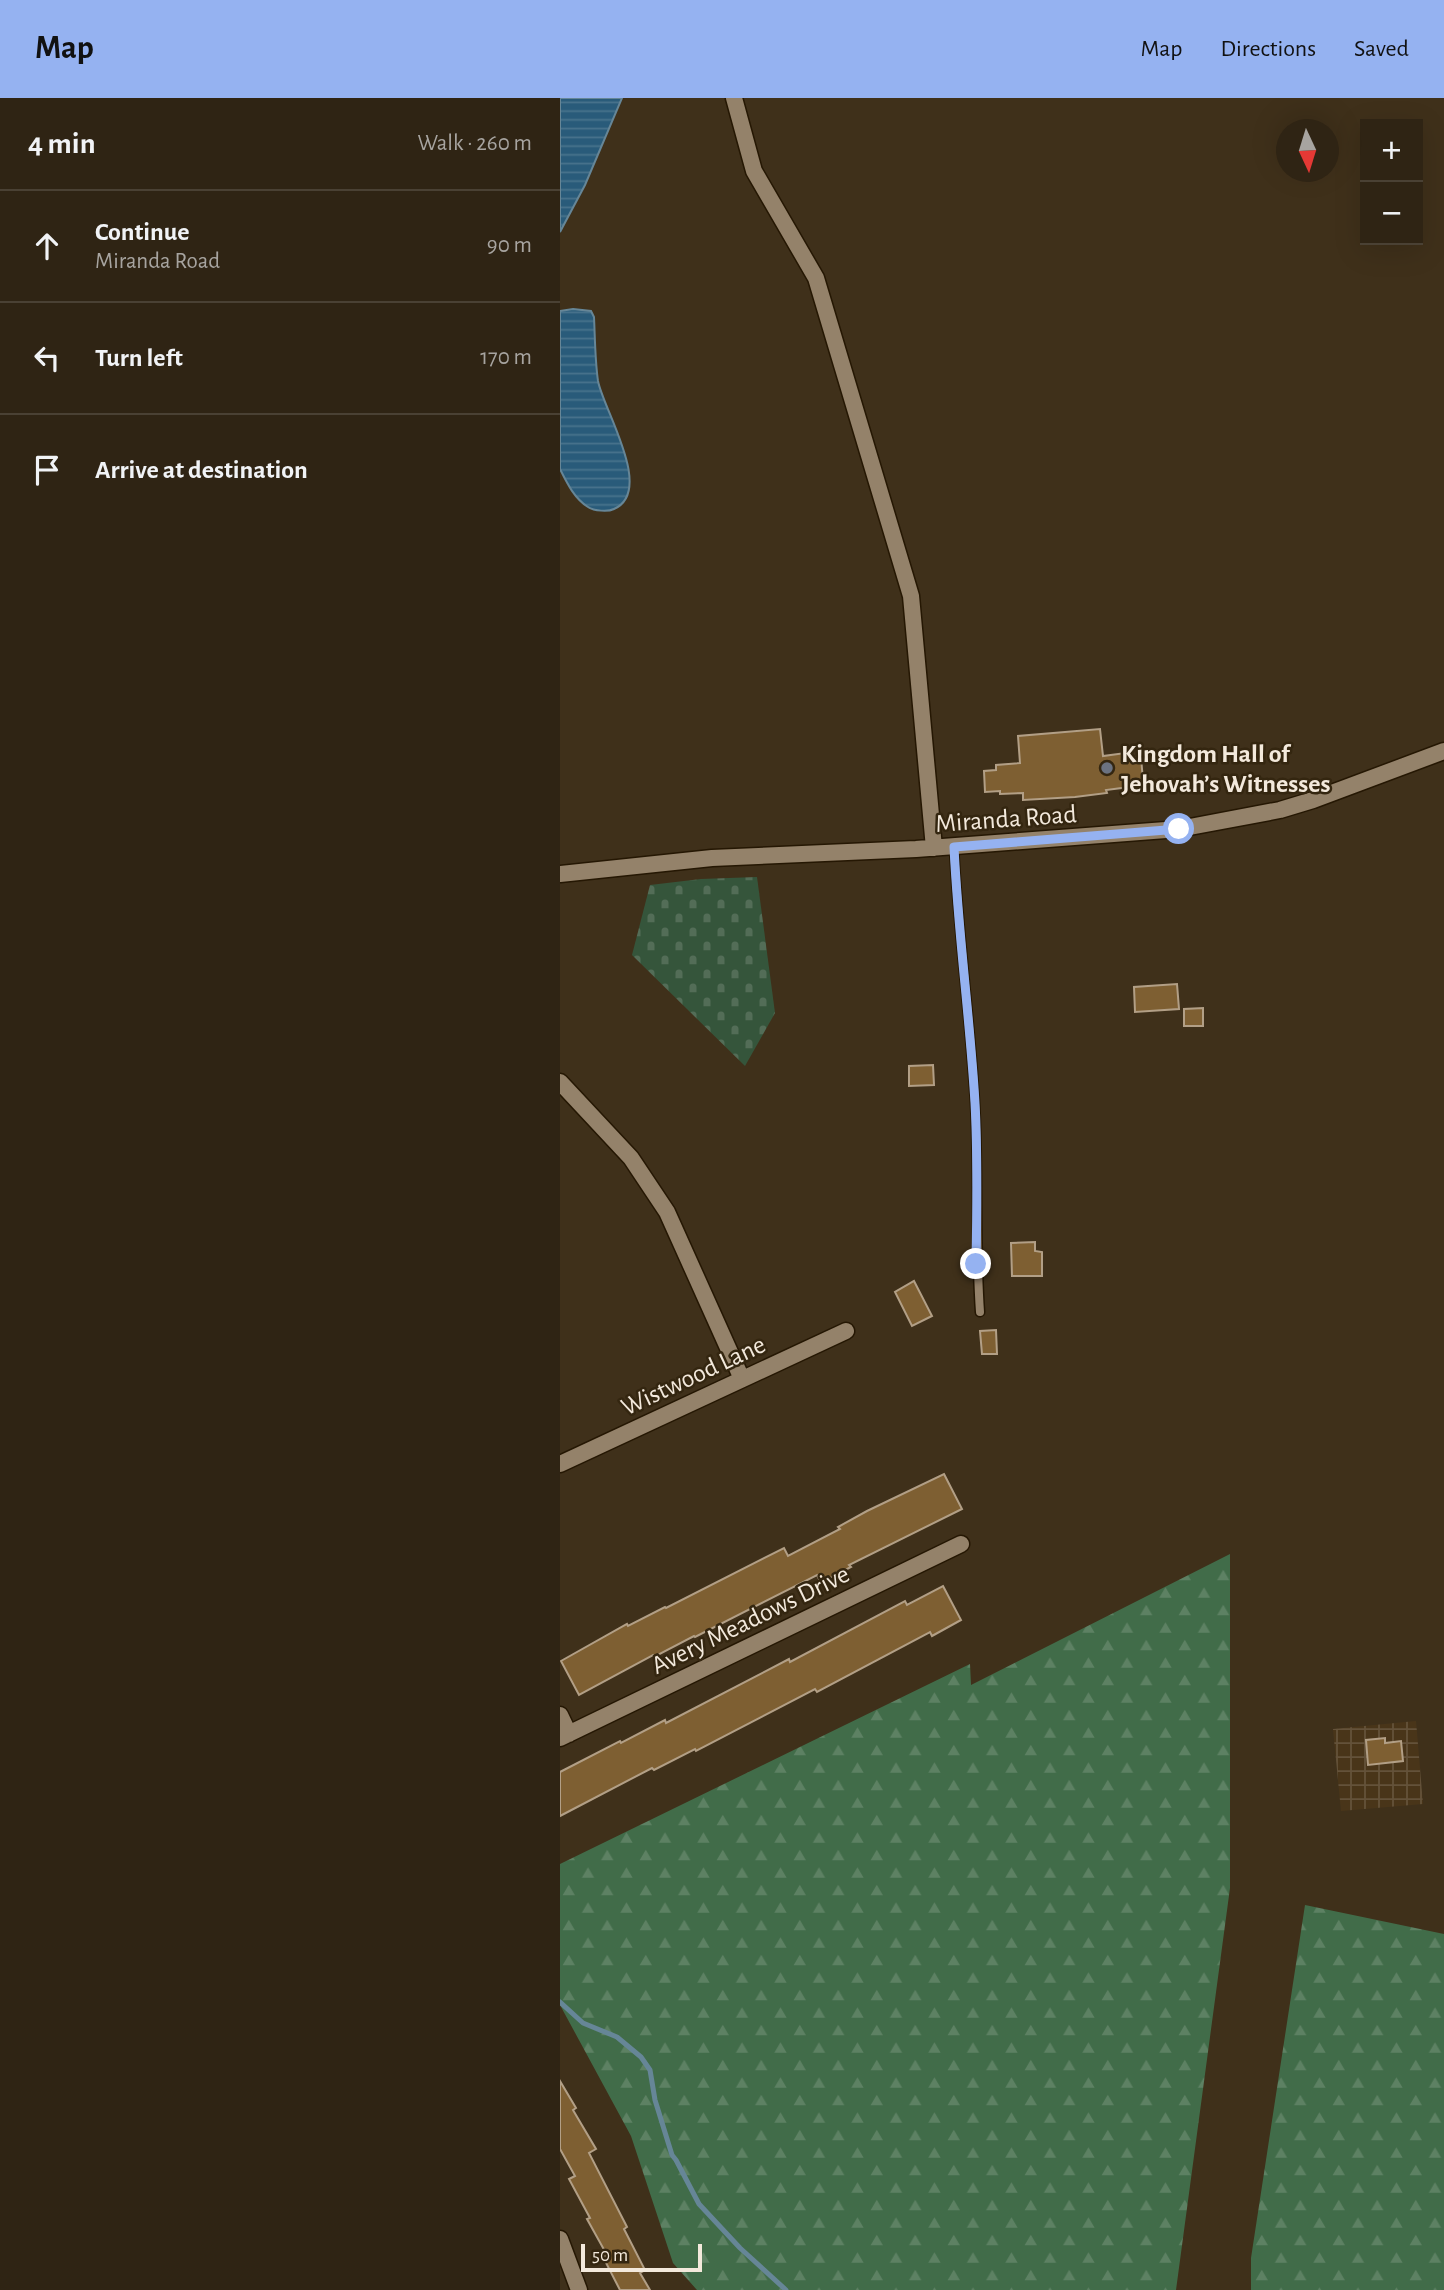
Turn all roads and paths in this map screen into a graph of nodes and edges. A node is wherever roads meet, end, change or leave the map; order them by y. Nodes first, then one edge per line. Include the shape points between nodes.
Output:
1 (734, 98) edge
2 (1444, 751) edge
3 (954, 847) junction
4 (934, 848) junction
5 (560, 874) edge
6 (560, 1082) edge
7 (980, 1312) dead end
8 (846, 1331) dead end
9 (742, 1379) junction
10 (560, 1464) edge
11 (961, 1544) dead end
12 (560, 1715) edge
13 (564, 1736) edge
14 (561, 2243) edge
15 (579, 2290) edge

1 - 4 street via 754,171 816,278 911,596
2 - 3 street, Miranda Road via 1349,789 1280,810 1179,829
3 - 4 street, Miranda Road
3 - 7 lane via 975,1101
4 - 5 street, Miranda Road via 712,858
6 - 9 street via 631,1158 667,1212
8 - 9 street, Wistwood Lane
9 - 10 street, Wistwood Lane
11 - 13 street, Avery Meadows Drive
12 - 13 street
14 - 15 street

